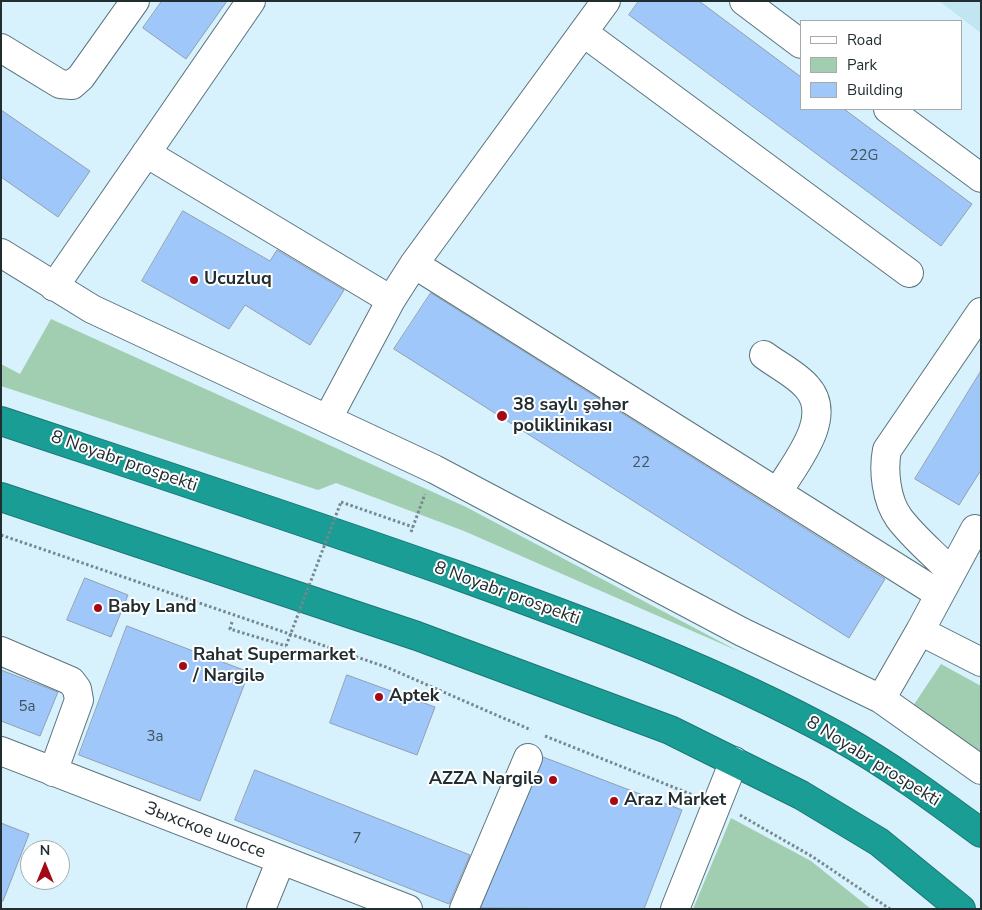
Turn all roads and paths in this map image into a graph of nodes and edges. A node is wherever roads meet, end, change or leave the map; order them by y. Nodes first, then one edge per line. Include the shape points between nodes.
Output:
1 (135, 1) edge
2 (251, 1) edge
3 (606, 1) edge
4 (744, 1) edge
5 (584, 33) junction
6 (800, 43) edge
7 (1, 48) edge
8 (889, 110) edge
9 (146, 153) junction
10 (981, 178) edge
11 (1, 253) edge
12 (414, 264) junction
13 (909, 273) dead end
14 (54, 286) junction
15 (391, 300) junction
16 (981, 312) edge
17 (764, 355) dead end
18 (328, 418) junction
19 (1, 421) edge
20 (434, 470) junction
21 (778, 492) junction
22 (1, 498) edge
23 (413, 527) junction
24 (979, 527) edge
25 (1, 535) edge
26 (402, 556) junction
27 (945, 583) junction
28 (232, 622) dead end
29 (920, 631) junction
30 (1, 651) edge
31 (981, 662) edge
32 (881, 699) junction
33 (1, 751) edge
34 (528, 758) dead end
35 (734, 761) junction
36 (981, 770) edge
37 (53, 772) junction
38 (717, 805) junction
39 (981, 833) edge
40 (281, 860) junction
41 (400, 907) edge
42 (260, 909) edge
43 (464, 909) edge
44 (675, 909) edge
45 (890, 909) edge
46 (962, 909) edge

1 - 7 lane via 72,85 60,84
2 - 9 lane
3 - 5 lane
4 - 6 lane
5 - 12 lane
5 - 13 lane
8 - 10 lane
9 - 14 lane
9 - 15 lane
11 - 14 lane
12 - 15 lane
12 - 21 lane
14 - 18 lane via 92,309
15 - 18 lane
16 - 27 lane via 887,450 884,465 888,492 898,517
17 - 21 lane via 807,387 818,405 815,430
18 - 20 lane
19 - 26 highway, 8 Noyabr prospekti
20 - 23 path
20 - 32 lane via 742,632
21 - 27 lane
22 - 35 highway via 417,636 670,730
23 - 26 path
23 - 28 path, bridge via 341,502 286,646 230,629
24 - 27 lane
25 - 38 path via 386,667 598,759
26 - 39 highway, 8 Noyabr prospekti via 698,666 840,738 920,787
27 - 29 lane
29 - 31 lane
29 - 32 lane
30 - 37 lane via 71,682 77,689 78,700
32 - 36 lane
33 - 37 lane, Зыхское шоссе
34 - 43 lane
35 - 38 lane
35 - 46 highway via 801,795 879,842
37 - 40 lane, Зыхское шоссе
38 - 44 lane
38 - 45 path via 812,857
40 - 41 lane, Зыхское шоссе
40 - 42 lane

